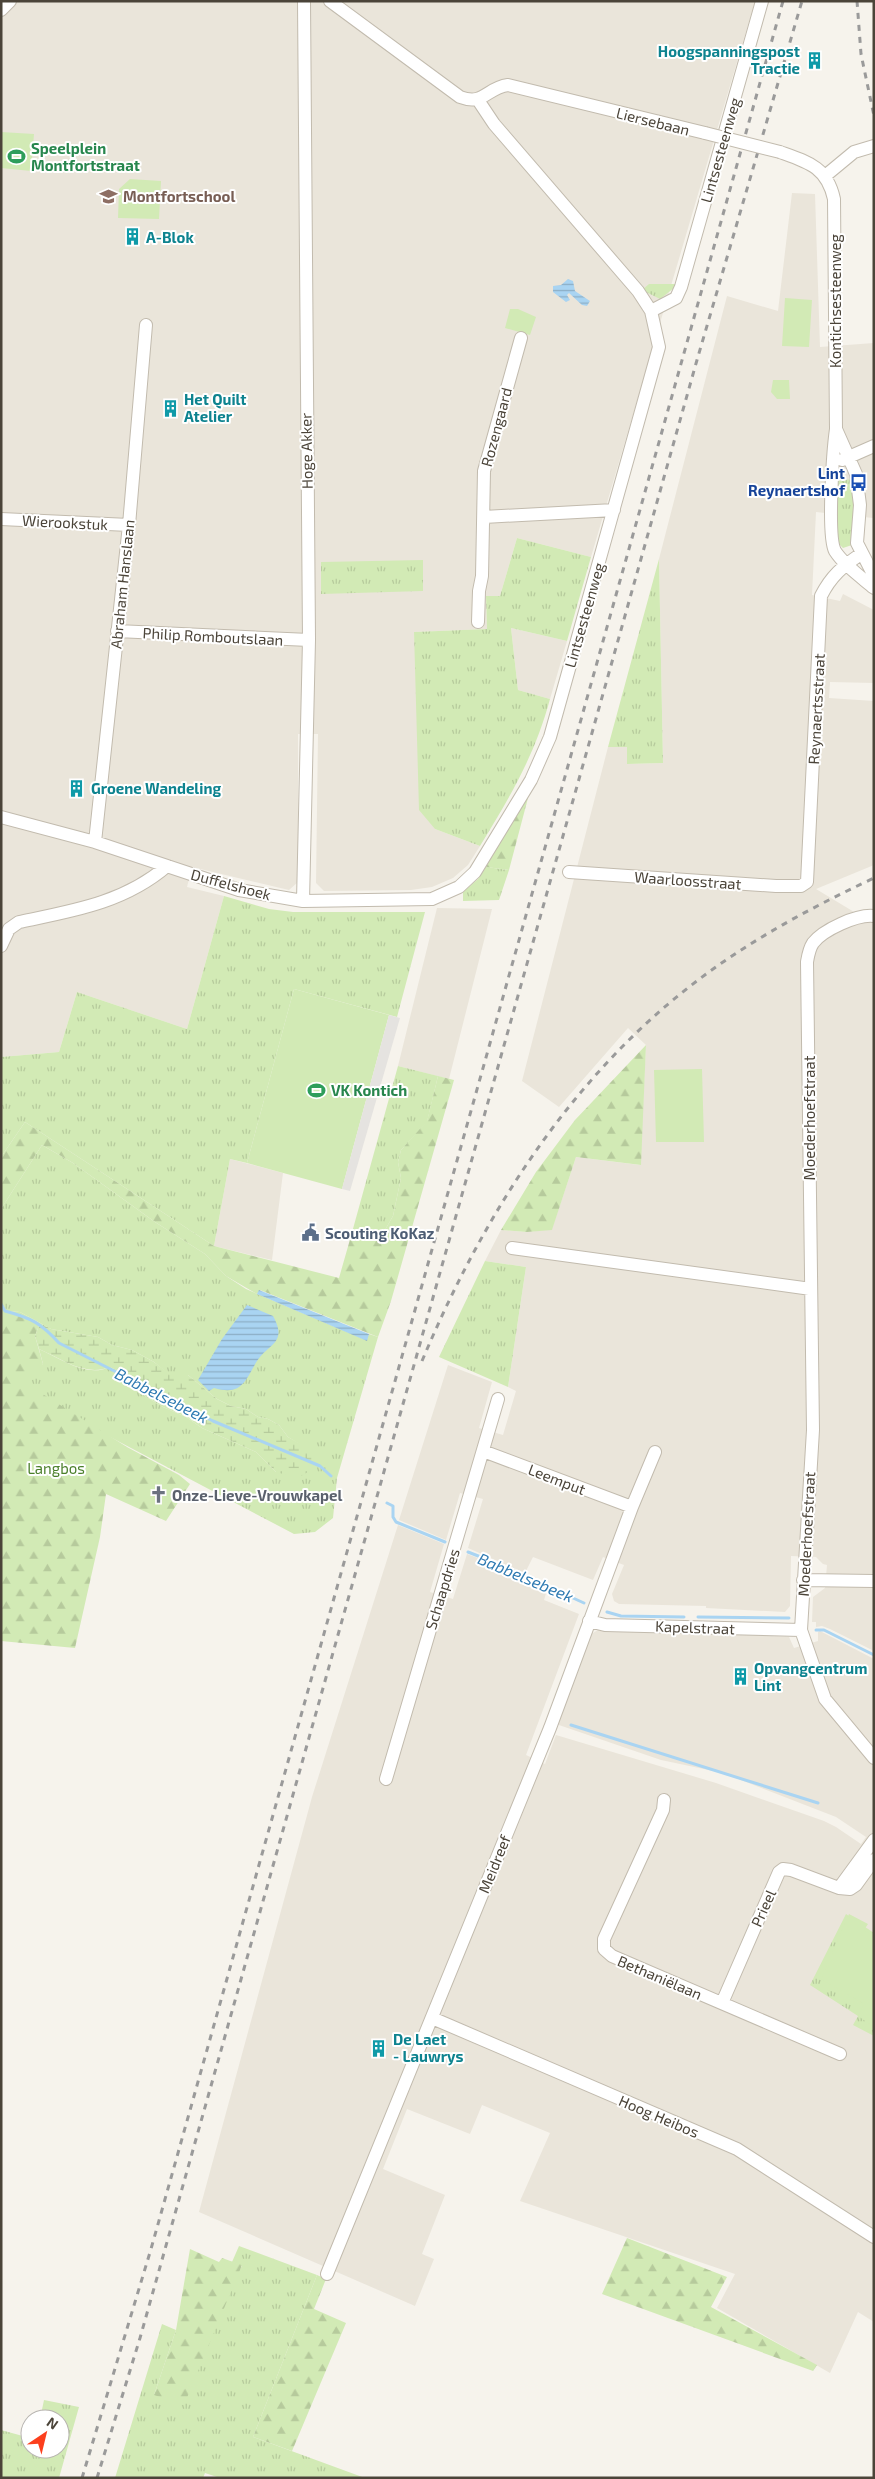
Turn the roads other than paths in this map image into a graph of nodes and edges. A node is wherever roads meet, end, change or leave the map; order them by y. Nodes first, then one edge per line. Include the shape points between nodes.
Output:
1 (10, 1) edge
2 (304, 1) edge
3 (762, 1) edge
4 (335, 3) edge
5 (1, 10) edge
6 (478, 100) junction
7 (874, 146) edge
8 (825, 176) junction
9 (651, 311) junction
10 (146, 325) dead end
11 (520, 338) dead end
12 (836, 429) junction
13 (874, 446) edge
14 (850, 457) junction
15 (832, 464) junction
16 (614, 510) junction
17 (484, 517) junction
18 (1, 519) edge
19 (128, 525) junction
20 (861, 554) junction
21 (846, 564) junction
22 (874, 576) edge
23 (874, 588) edge
24 (478, 622) dead end
25 (117, 631) junction
26 (309, 640) junction
27 (1, 817) edge
28 (95, 842) junction
29 (167, 866) junction
30 (476, 869) joint
31 (569, 872) dead end
32 (807, 882) joint
33 (303, 901) junction
34 (874, 916) edge
35 (1, 946) edge
36 (512, 1248) dead end
37 (811, 1289) junction
38 (498, 1399) dead end
39 (483, 1450) junction
40 (655, 1452) dead end
41 (632, 1507) junction
42 (803, 1580) junction
43 (874, 1581) edge
44 (589, 1621) junction
45 (801, 1630) junction
46 (874, 1758) edge
47 (386, 1779) dead end
48 (664, 1800) dead end
49 (874, 1840) edge
50 (874, 1860) edge
51 (840, 1888) junction
52 (722, 2003) junction
53 (432, 2018) junction
54 (840, 2054) dead end
55 (874, 2237) edge
56 (327, 2274) dead end

1 - 5 street
2 - 26 street, Hoge Akker
3 - 9 street, Lintsesteenweg via 676,298
4 - 6 street via 460,97
6 - 8 street, Liersebaan, bridge via 498,87 508,85 780,152 807,161
6 - 9 street via 494,124 629,280
7 - 8 street via 854,152
8 - 12 street, Kontichsesteenweg via 832,187 834,200
9 - 16 street, Lintsesteenweg via 659,347
10 - 19 street, Abraham Hanslaan
11 - 17 street, Rozengaard via 484,471
12 - 14 street, Kontichsesteenweg
12 - 15 street, Kontichsesteenweg
13 - 14 street
14 - 15 street
14 - 20 street, Kontichsesteenweg via 858,482 857,533
15 - 21 street, Kontichsesteenweg via 832,540 836,553
16 - 17 street
16 - 30 street, Lintsesteenweg via 542,758 507,822
17 - 24 street, Rozengaard
18 - 19 street, Wierookstuk
19 - 25 street, Abraham Hanslaan
20 - 21 street, Reynaertsstraat
20 - 22 street, Kontichsesteenweg
21 - 23 street, Kontichsesteenweg
21 - 32 street, Reynaertsstraat via 829,581 821,596
25 - 26 street, Philip Romboutslaan
25 - 28 street, Abraham Hanslaan
26 - 33 street, Hoge Akker
27 - 28 street
28 - 29 street
29 - 33 street, Duffelshoek via 239,890
29 - 35 street via 148,882 93,907 19,922 9,929
30 - 33 street, Duffelshoek via 459,887 432,899
31 - 32 street, Waarloosstraat via 776,886 802,886
34 - 37 street, Moederhoefstraat via 851,919 818,937 810,948 807,962
36 - 37 street
37 - 42 street, Moederhoefstraat via 812,1430
38 - 39 street, Schaapdries
39 - 41 street, Leemput
39 - 47 street, Schaapdries
40 - 41 street, Meidreef
41 - 44 street, Meidreef
42 - 43 street
42 - 45 street, Moederhoefstraat
44 - 45 street, Kapelstraat via 605,1625
44 - 53 street, Meidreef via 550,1728
45 - 46 street, Moederhoefstraat via 826,1699
48 - 52 street, Bethaniëlaan via 664,1810 604,1939 604,1949 612,1956
49 - 51 street
50 - 51 street via 856,1885 850,1889
51 - 52 street, Prieel via 791,1870 779,1872
52 - 54 street, Bethaniëlaan
53 - 55 street, Hoog Heibos via 737,2149
53 - 56 street, Meidreef

